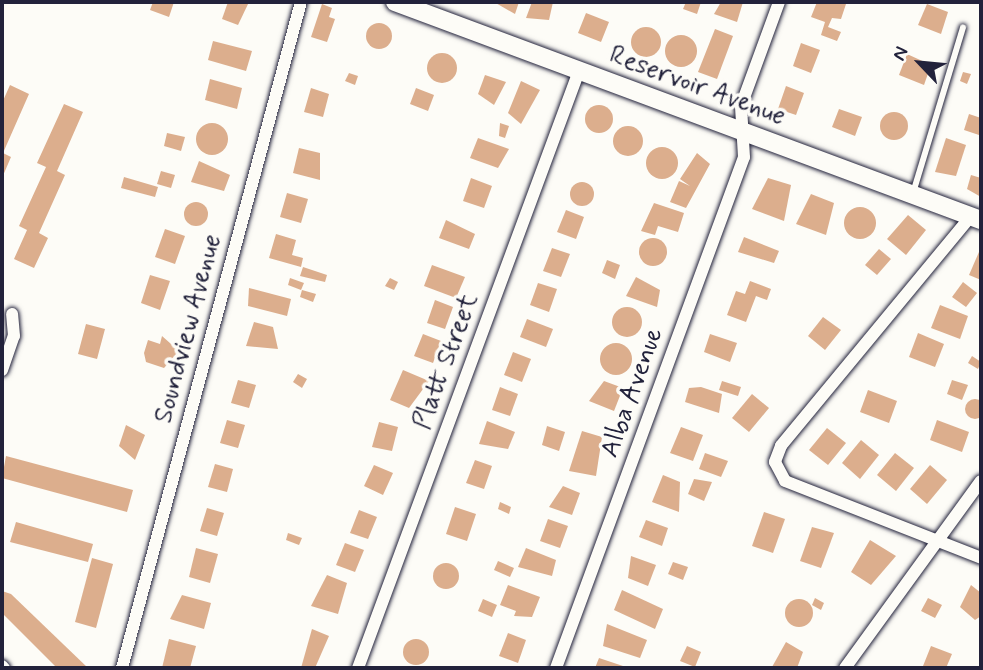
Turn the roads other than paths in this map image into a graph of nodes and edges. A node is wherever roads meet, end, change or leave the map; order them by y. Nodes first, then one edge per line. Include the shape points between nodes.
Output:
1 (301, 2) edge
2 (395, 2) edge
3 (779, 2) edge
4 (963, 27) dead end
5 (579, 71) junction
6 (744, 132) junction
7 (913, 194) junction
8 (976, 218) edge
9 (12, 313) dead end
10 (2, 370) edge
11 (981, 481) edge
12 (933, 540) junction
13 (981, 558) edge
14 (122, 668) edge
15 (358, 668) edge
16 (556, 668) edge
17 (845, 668) edge

1 - 14 street, Soundview Avenue
2 - 5 main road, Reservoir Avenue
3 - 6 street, Alba Avenue via 741,106
4 - 7 lane
5 - 6 main road, Reservoir Avenue
5 - 15 street, Platt Street
6 - 7 main road, Reservoir Avenue
6 - 16 street, Alba Avenue via 744,157
7 - 8 main road, Reservoir Avenue
8 - 12 street via 781,446 775,462 785,481
9 - 10 street via 14,336
11 - 12 street
12 - 13 street
12 - 17 street

